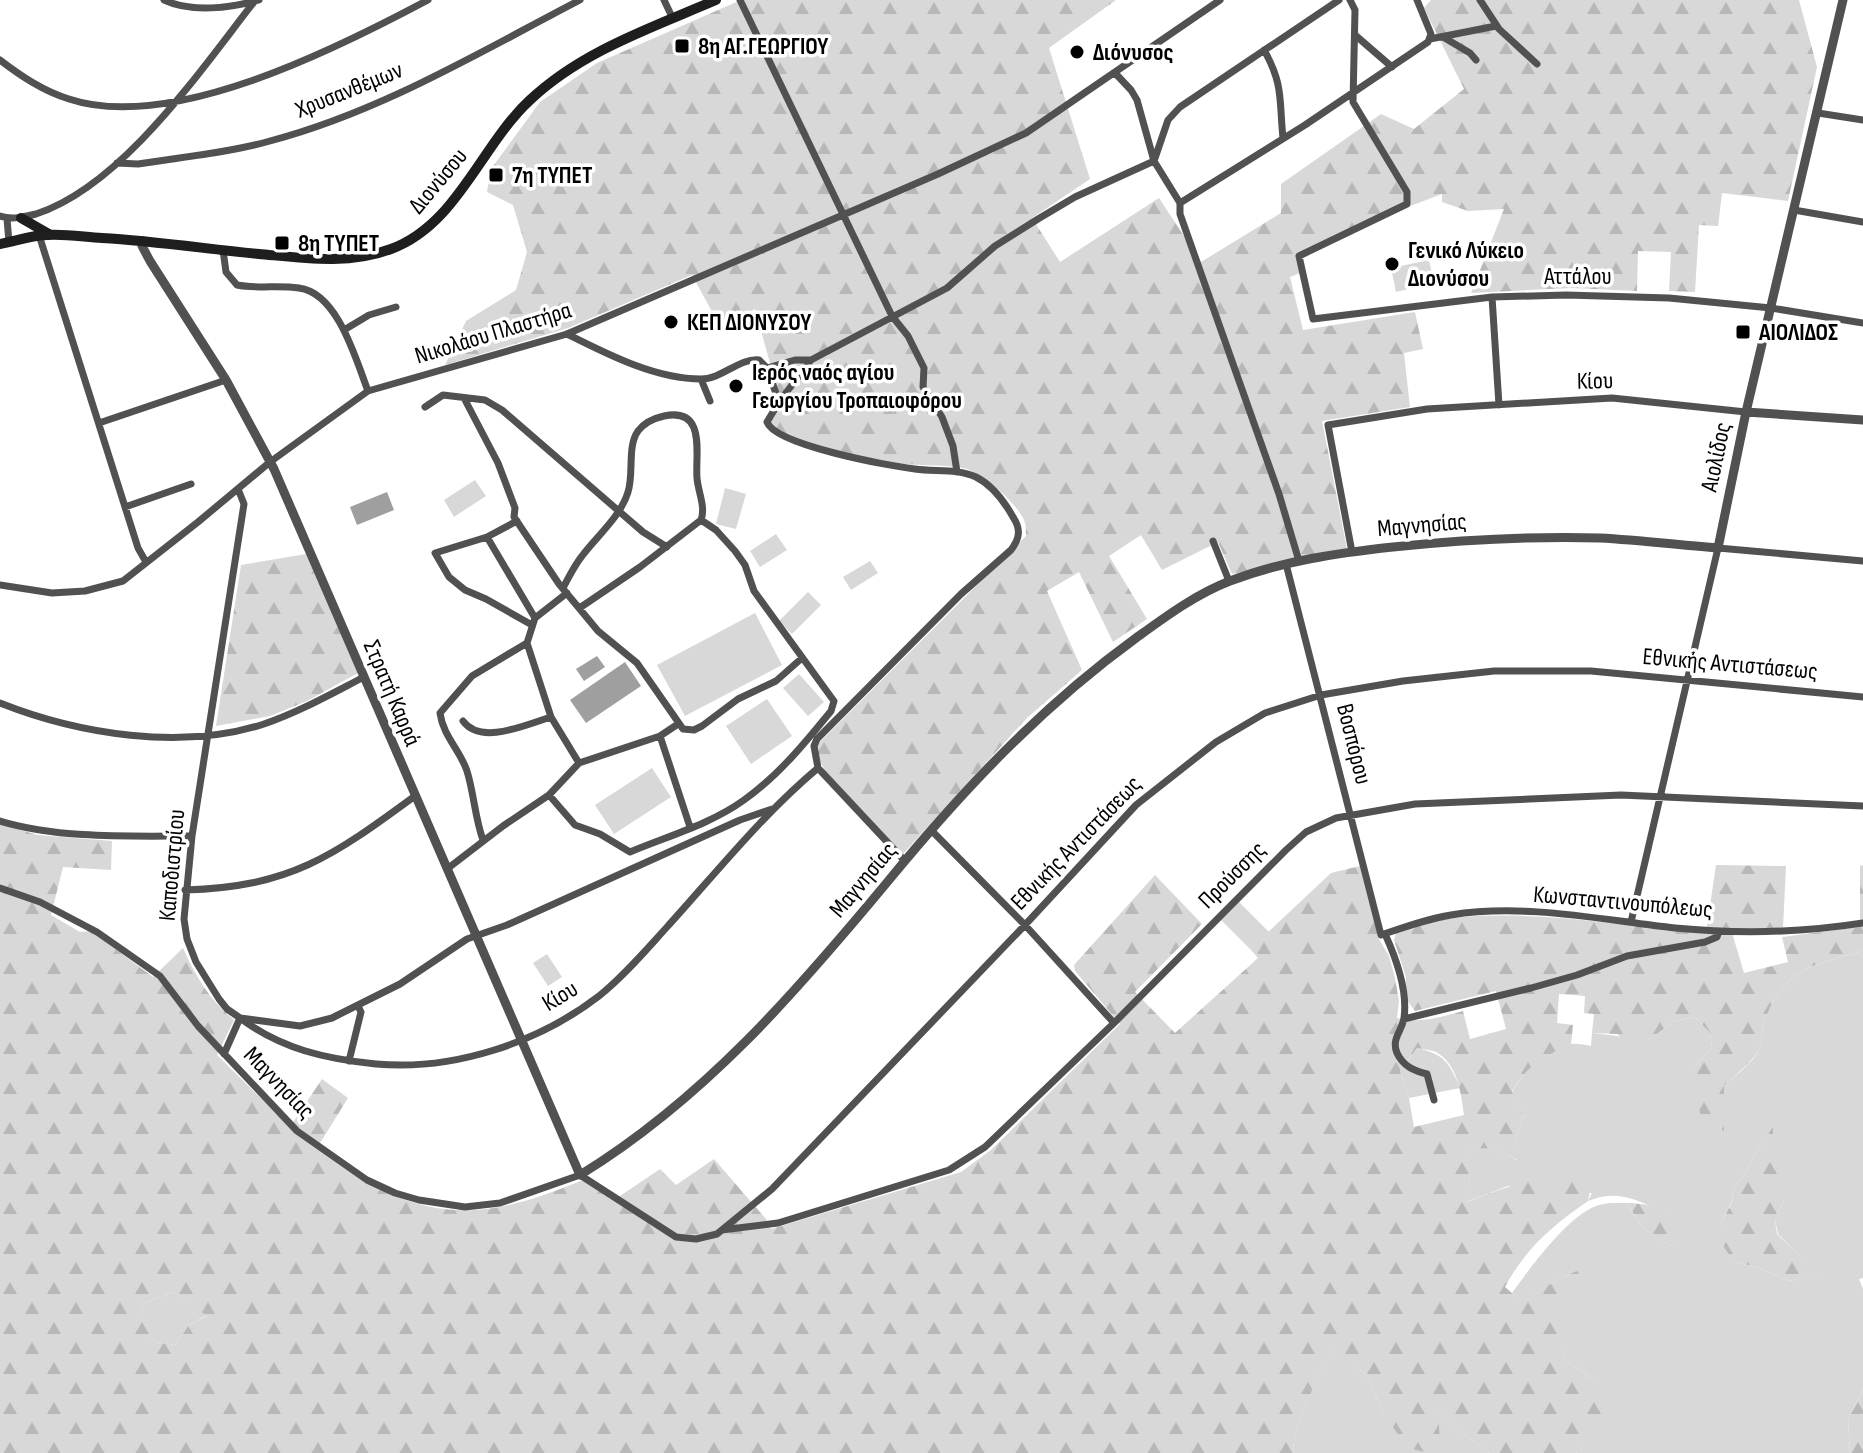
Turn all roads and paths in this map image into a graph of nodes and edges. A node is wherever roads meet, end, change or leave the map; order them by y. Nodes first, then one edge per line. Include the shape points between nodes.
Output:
1 (164, 0) edge
2 (428, 0) edge
3 (580, 0) edge
4 (664, 0) edge
5 (716, 0) edge
6 (740, 0) edge
7 (1220, 0) edge
8 (1339, 0) edge
9 (1350, 0) edge
10 (1417, 0) edge
11 (1480, 0) edge
12 (1843, 0) edge
13 (256, 1) edge
14 (673, 19) junction
15 (1496, 26) junction
16 (1355, 35) junction
17 (1443, 37) junction
18 (1430, 39) junction
19 (1264, 50) junction
20 (0, 60) edge
21 (1476, 60) dead end
22 (1537, 64) dead end
23 (1392, 67) junction
24 (1115, 73) junction
25 (1352, 92) junction
26 (175, 102) junction
27 (1818, 113) junction
28 (1863, 120) edge
29 (1283, 138) junction
30 (1154, 161) junction
31 (117, 163) junction
32 (1180, 203) junction
33 (1794, 210) junction
34 (843, 214) junction
35 (4, 218) edge
36 (21, 218) junction
37 (1863, 222) edge
38 (44, 235) junction
39 (143, 241) junction
40 (4, 243) edge
41 (223, 250) junction
42 (1492, 297) junction
43 (396, 307) dead end
44 (1771, 308) junction
45 (892, 316) junction
46 (1863, 323) edge
47 (344, 330) junction
48 (567, 334) junction
49 (811, 360) junction
50 (767, 368) junction
51 (701, 379) junction
52 (226, 380) junction
53 (368, 391) junction
54 (464, 398) junction
55 (710, 401) dead end
56 (779, 402) junction
57 (1499, 405) junction
58 (425, 407) dead end
59 (1746, 412) junction
60 (1863, 420) edge
61 (99, 423) junction
62 (270, 462) junction
63 (957, 472) junction
64 (191, 484) dead end
65 (238, 489) junction
66 (125, 507) junction
67 (619, 510) junction
68 (701, 520) junction
69 (517, 521) junction
70 (487, 537) junction
71 (1213, 541) dead end
72 (667, 547) junction
73 (1718, 548) junction
74 (1352, 552) junction
75 (1299, 561) junction
76 (1863, 561) edge
77 (146, 562) junction
78 (1286, 564) junction
79 (1229, 581) junction
80 (0, 585) edge
81 (565, 590) junction
82 (581, 607) junction
83 (533, 622) junction
84 (527, 643) junction
85 (802, 658) junction
86 (364, 677) junction
87 (1687, 679) junction
88 (1321, 695) junction
89 (1863, 697) edge
90 (0, 703) edge
91 (551, 717) junction
92 (463, 721) dead end
93 (678, 724) junction
94 (208, 734) junction
95 (660, 736) junction
96 (579, 763) junction
97 (818, 768) junction
98 (549, 795) junction
99 (1660, 795) junction
100 (415, 796) junction
101 (1863, 806) edge
102 (772, 809) junction
103 (1352, 814) junction
104 (0, 821) edge
105 (690, 827) junction
106 (931, 830) junction
107 (192, 836) junction
108 (483, 840) junction
109 (905, 861) junction
110 (447, 869) junction
111 (0, 888) edge
112 (185, 890) junction
113 (1631, 922) junction
114 (1863, 923) edge
115 (1025, 925) junction
116 (1719, 931) junction
117 (1383, 934) junction
118 (476, 935) junction
119 (358, 1006) junction
120 (240, 1018) junction
121 (1404, 1019) junction
122 (1114, 1023) junction
123 (521, 1039) junction
124 (224, 1054) junction
125 (349, 1061) junction
126 (1434, 1100) dead end
127 (580, 1175) junction
128 (722, 1230) junction

1 - 13 street via 203,8
2 - 26 street via 235,87
3 - 31 street, Χρυσανθέμων via 429,79 326,123 268,142
4 - 14 street
5 - 14 main road, Διονύσου
6 - 34 street
7 - 24 street, Νικολάου Πλαστήρα
8 - 19 street
9 - 16 street
10 - 18 street
11 - 15 street
12 - 27 street, Αιολίδος
13 - 26 street
14 - 41 main road, Διονύσου via 587,57 541,90 442,212 410,240 370,256 343,259
15 - 17 street
15 - 22 street
16 - 23 street
16 - 25 street
17 - 18 street
17 - 21 street
18 - 23 street
19 - 29 street via 1281,88
19 - 30 street via 1176,111
20 - 26 street via 71,100 139,108
23 - 25 street
24 - 30 street via 1137,100
24 - 34 street, Νικολάου Πλαστήρα via 1026,133
25 - 29 street
25 - 42 street, Αττάλου via 1355,109 1409,200 1302,254 1313,319
26 - 31 street
27 - 28 street
27 - 33 street, Αιολίδος
29 - 32 street
30 - 32 street
30 - 45 street via 1075,197 995,246 947,288
31 - 36 street via 83,192
32 - 75 street
33 - 37 street
33 - 44 street, Αιολίδος
34 - 45 street
34 - 48 street, Νικολάου Πλαστήρα
35 - 36 street
35 - 40 street
36 - 38 main road
38 - 39 main road, Διονύσου
38 - 40 main road, Διονύσου
38 - 61 street
39 - 41 main road, Διονύσου
39 - 52 street, Στρατή Καρρά via 150,261
41 - 47 street via 226,272 237,285 302,288 324,302
42 - 44 street, Αττάλου via 1669,298
42 - 57 street
43 - 47 street
44 - 46 street, Αττάλου
44 - 59 street, Αιολίδος
45 - 49 street
45 - 63 street via 924,368 923,387 942,417
47 - 53 street
48 - 51 street via 630,363
48 - 53 street, Νικολάου Πλαστήρα
49 - 50 street
49 - 56 street
50 - 51 street via 754,359
50 - 56 street
51 - 55 street
52 - 61 street
52 - 62 street, Στρατή Καρρά
53 - 62 street, Νικολάου Πλαστήρα
54 - 58 street via 443,395
54 - 67 street via 485,400 502,410
54 - 69 street via 498,463
56 - 63 street via 767,425 789,439 871,463
57 - 59 street, Κίου via 1612,398
57 - 74 street, Κίου via 1427,409 1328,425
59 - 60 street, Κίου
59 - 73 street, Αιολίδος
61 - 66 street
62 - 65 street, Νικολάου Πλαστήρα
62 - 86 street, Στρατή Καρρά
63 - 97 street via 973,476 996,493 1019,526 1016,543 817,739
64 - 66 street
65 - 77 street, Νικολάου Πλαστήρα
65 - 94 street, Καποδιστρίου via 244,504
66 - 77 street
67 - 68 street via 631,480 637,433 652,420 679,415 696,432
67 - 72 street
67 - 81 street via 579,559
68 - 72 street
68 - 85 street via 735,551 754,591
69 - 70 street
69 - 81 street
70 - 83 street
70 - 83 street via 435,553 449,577 465,590
71 - 79 street
72 - 82 street
73 - 74 street, Μαγνησίας via 1603,538 1521,538
73 - 76 street, Μαγνησίας
73 - 87 street, Αιολίδος
74 - 75 street, Μαγνησίας
75 - 78 street, Μαγνησίας
77 - 80 street, Νικολάου Πλαστήρα via 123,581 85,591 43,593
78 - 79 street, Μαγνησίας
78 - 88 street, Βοσπόρου
79 - 106 street, Μαγνησίας via 1172,613 1062,696
81 - 82 street
81 - 83 street
82 - 93 street via 598,631 637,663
83 - 84 street
84 - 91 street
84 - 108 street via 472,676 440,713 467,771
85 - 93 street via 776,681 738,699 702,726 689,730
85 - 105 street via 834,701 831,711 767,782 732,808
86 - 94 street via 273,721
86 - 100 street, Στρατή Καρρά
87 - 88 street, Εθνικής Αντιστάσεως via 1591,671 1494,671
87 - 89 street, Εθνικής Αντιστάσεως
87 - 99 street, Αιολίδος
88 - 103 street, Βοσπόρου
88 - 115 street, Εθνικής Αντιστάσεως via 1265,713 1170,776 1136,805
90 - 94 street via 94,730 160,737
91 - 92 street via 483,733
91 - 96 street
93 - 95 street
94 - 107 street, Καποδιστρίου
95 - 96 street
95 - 105 street
96 - 98 street
97 - 102 street, Κίου
97 - 109 street
98 - 105 street via 575,825 626,852
98 - 108 street
99 - 101 street, Προύσσης
99 - 103 street, Προύσσης via 1506,798
99 - 113 street, Αιολίδος
100 - 110 street, Στρατή Καρρά
100 - 112 street via 347,845 303,868 243,887
102 - 118 street
102 - 123 street, Κίου via 615,982 582,1007
103 - 117 street, Βοσπόρου
103 - 122 street, Προύσσης via 1299,837
104 - 107 street via 116,836
106 - 109 street, Μαγνησίας
106 - 115 street
107 - 112 street, Καποδιστρίου
108 - 110 street
109 - 127 street, Μαγνησίας via 797,988 715,1073 637,1139
110 - 118 street, Στρατή Καρρά
111 - 124 street, Μαγνησίας via 97,932 160,976
112 - 120 street, Καποδιστρίου via 190,950 219,999
113 - 116 street, Κωνσταντινουπόλεως
113 - 117 street, Κωνσταντινουπόλεως via 1480,913 1432,919
114 - 116 street, Κωνσταντινουπόλεως via 1777,933
115 - 122 street
115 - 128 street, Εθνικής Αντιστάσεως via 772,1189
116 - 121 street via 1705,942 1627,956 1531,988
117 - 121 street, Βοσπόρου via 1400,975
118 - 119 street
118 - 123 street, Στρατή Καρρά
119 - 120 street via 300,1026
119 - 125 street
120 - 124 street
120 - 125 street, Κίου via 287,1046
121 - 126 street, Βοσπόρου via 1395,1042 1398,1054 1409,1067 1427,1074
122 - 128 street, Προύσσης via 985,1147 959,1165 778,1223
123 - 125 street, Κίου via 428,1064
123 - 127 street, Στρατή Καρρά
124 - 127 street, Μαγνησίας via 305,1139 395,1193 443,1206 486,1206
127 - 128 street, Εθνικής Αντιστάσεως via 676,1237 696,1239

